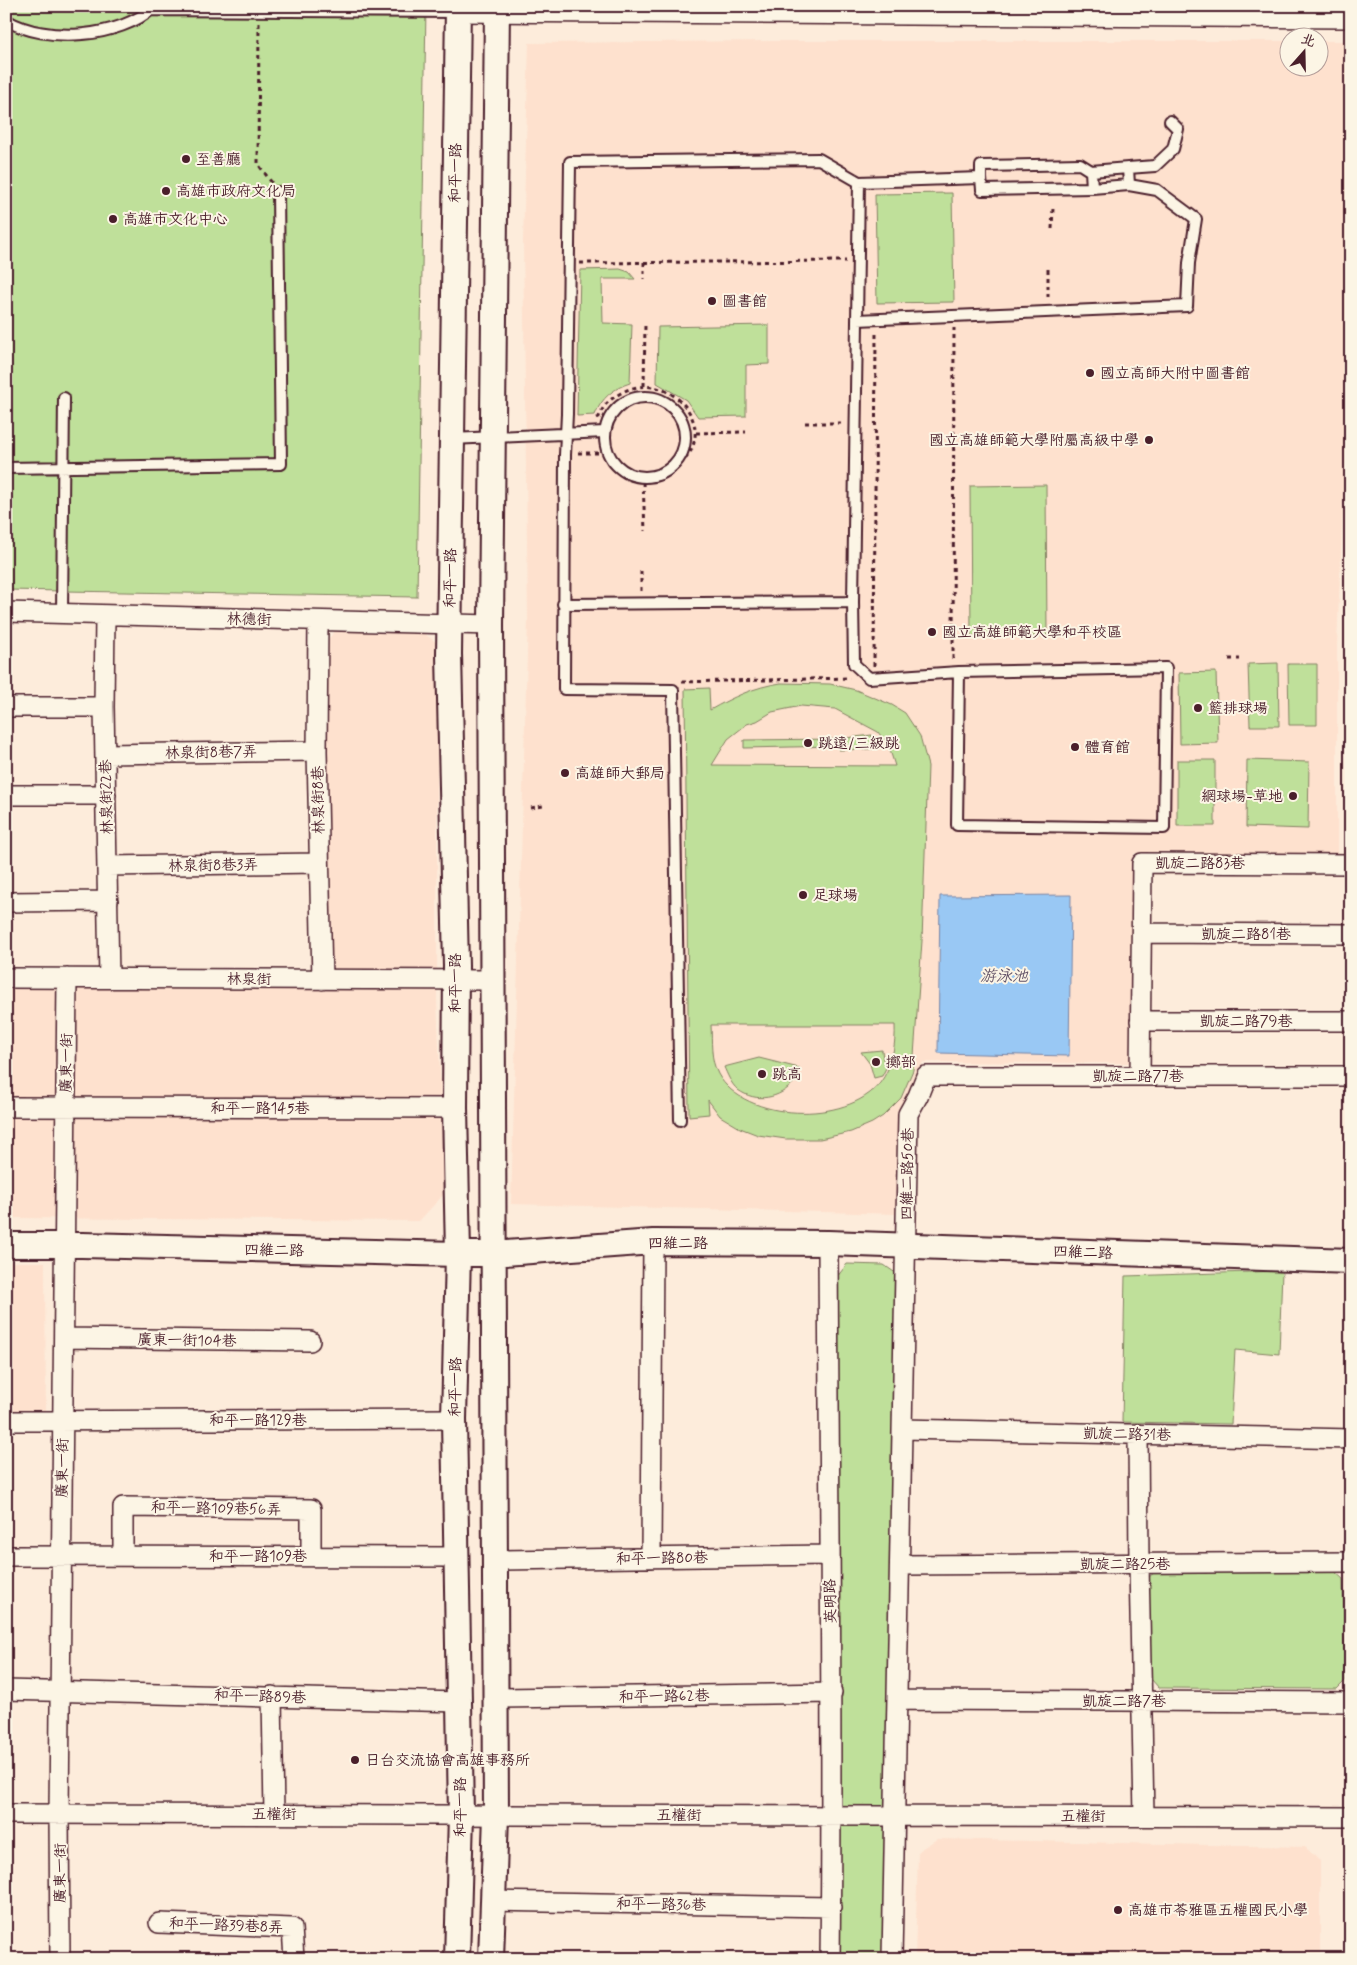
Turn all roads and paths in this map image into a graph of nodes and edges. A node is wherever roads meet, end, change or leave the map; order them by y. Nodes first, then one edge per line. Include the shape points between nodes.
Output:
1 (153, 8) edge
2 (458, 9) edge
3 (497, 9) edge
4 (259, 11) junction
5 (869, 11) edge
6 (938, 11) edge
7 (1152, 12) edge
8 (1351, 18) edge
9 (6, 20) edge
10 (1170, 121) dead end
11 (1128, 168) junction
12 (1091, 171) junction
13 (981, 178) junction
14 (858, 182) junction
15 (1129, 184) junction
16 (1092, 188) junction
17 (278, 192) joint
18 (1053, 208) dead end
19 (1052, 229) dead end
20 (858, 261) junction
21 (644, 262) junction
22 (576, 263) dead end
23 (1048, 269) dead end
24 (644, 279) dead end
25 (1048, 312) junction
26 (857, 320) junction
27 (954, 320) dead end
28 (645, 324) dead end
29 (876, 331) dead end
30 (644, 386) junction
31 (64, 398) dead end
32 (590, 418) dead end
33 (805, 423) dead end
34 (850, 423) dead end
35 (605, 432) junction
36 (746, 432) dead end
37 (696, 433) junction
38 (566, 434) junction
39 (493, 437) junction
40 (452, 439) junction
41 (571, 452) dead end
42 (6, 468) edge
43 (64, 468) junction
44 (643, 482) junction
45 (645, 531) dead end
46 (641, 571) dead end
47 (642, 600) dead end
48 (852, 602) junction
49 (564, 604) junction
50 (6, 612) edge
51 (62, 614) junction
52 (105, 615) junction
53 (318, 621) junction
54 (449, 624) junction
55 (491, 625) junction
56 (1229, 659) dead end
57 (1240, 659) dead end
58 (883, 667) dead end
59 (956, 667) junction
60 (869, 678) junction
61 (673, 690) junction
62 (6, 707) edge
63 (104, 707) junction
64 (317, 751) junction
65 (105, 754) junction
66 (6, 795) edge
67 (106, 795) junction
68 (543, 806) dead end
69 (531, 808) dead end
70 (319, 863) junction
71 (1351, 864) edge
72 (107, 866) junction
73 (108, 901) junction
74 (6, 902) edge
75 (1142, 933) junction
76 (1351, 934) edge
77 (6, 978) edge
78 (67, 978) junction
79 (109, 978) junction
80 (322, 980) junction
81 (456, 980) junction
82 (492, 980) junction
83 (1140, 1021) junction
84 (1351, 1021) edge
85 (926, 1076) joint
86 (1140, 1076) junction
87 (1351, 1076) edge
88 (6, 1107) edge
89 (66, 1108) junction
90 (455, 1108) junction
91 (680, 1120) dead end
92 (652, 1242) junction
93 (828, 1243) junction
94 (6, 1245) edge
95 (65, 1245) junction
96 (906, 1246) junction
97 (458, 1254) junction
98 (493, 1254) junction
99 (1351, 1261) edge
100 (64, 1338) junction
101 (310, 1341) dead end
102 (454, 1419) junction
103 (63, 1420) junction
104 (6, 1421) edge
105 (902, 1429) junction
106 (1138, 1434) junction
107 (1351, 1439) edge
108 (829, 1555) junction
109 (6, 1556) edge
110 (62, 1556) junction
111 (123, 1556) junction
112 (311, 1556) junction
113 (456, 1556) junction
114 (651, 1558) junction
115 (494, 1560) junction
116 (1351, 1562) edge
117 (1139, 1564) junction
118 (900, 1566) junction
119 (6, 1690) edge
120 (60, 1690) junction
121 (832, 1693) junction
122 (272, 1696) junction
123 (496, 1698) junction
124 (897, 1700) junction
125 (1142, 1701) junction
126 (458, 1702) junction
127 (1351, 1702) edge
128 (6, 1814) edge
129 (59, 1814) junction
130 (274, 1814) junction
131 (460, 1815) junction
132 (496, 1815) junction
133 (831, 1815) junction
134 (895, 1816) junction
135 (1144, 1816) junction
136 (1351, 1817) edge
137 (492, 1901) junction
138 (831, 1907) junction
139 (159, 1922) dead end
140 (60, 1959) edge
141 (294, 1959) edge
142 (457, 1959) edge
143 (490, 1959) edge
144 (830, 1959) edge
145 (892, 1959) edge

1 - 4 lane
1 - 9 lane via 118,27 82,35 46,34
2 - 3 street
2 - 4 lane
2 - 40 street, 和平一路
3 - 5 street
3 - 39 street
4 - 17 path via 258,164
5 - 6 street
6 - 7 street
7 - 8 street
10 - 11 lane via 1178,129 1173,149 1156,166
11 - 12 lane
11 - 15 lane
12 - 13 lane via 1080,164 981,166
12 - 16 lane
13 - 14 lane
13 - 16 lane via 982,190
14 - 20 lane
14 - 38 lane via 819,159 570,162
15 - 16 lane
15 - 25 lane via 1157,190 1196,220 1189,262 1187,306
17 - 43 lane via 281,464
18 - 19 path
20 - 21 path
20 - 26 lane
21 - 22 path
21 - 24 path
23 - 25 path
25 - 26 lane
26 - 48 lane
27 - 59 path
28 - 30 path
29 - 58 path via 874,667
30 - 32 path via 626,390 612,398 601,410 599,418
30 - 37 path via 657,387 677,398 694,421
31 - 43 lane
33 - 34 path
35 - 35 lane via 606,445 619,467 643,477 668,470 683,449 685,436 676,412 666,403 640,397 617,409
35 - 38 lane
36 - 37 path
37 - 44 path via 694,444 681,464 656,480
38 - 39 lane
38 - 49 lane
39 - 40 lane
39 - 55 street
40 - 54 street, 和平一路
41 - 44 path via 606,453 623,478
42 - 43 lane
43 - 51 lane
44 - 45 path
46 - 47 path
48 - 49 lane
48 - 60 lane via 854,664
49 - 61 lane via 564,689
50 - 51 street, 林德街
51 - 52 street, 林德街
52 - 53 street, 林德街
52 - 63 street, 林泉街22巷
53 - 54 street, 林德街
53 - 64 street, 林泉街8巷
54 - 55 street, 林德街
54 - 81 street, 和平一路
55 - 82 street
56 - 57 path
59 - 59 lane via 1166,668 1164,828 958,825
59 - 60 lane
60 - 61 path via 681,682
61 - 91 lane
62 - 63 street
63 - 65 street, 林泉街22巷
64 - 65 street, 林泉街8巷7弄
64 - 70 street, 林泉街8巷
65 - 67 street, 林泉街22巷
66 - 67 street
67 - 72 street, 林泉街22巷
68 - 69 path
70 - 72 street, 林泉街8巷3弄
70 - 80 street, 林泉街8巷
71 - 75 street, 凱旋二路83巷 via 1142,863
72 - 73 street, 林泉街22巷
73 - 74 street
73 - 79 street, 林泉街22巷
75 - 76 street, 凱旋二路81巷
75 - 83 street, 凱旋二路83巷
77 - 78 street, 林泉街
78 - 79 street, 林泉街
78 - 89 street, 廣東一街
79 - 80 street, 林泉街
80 - 81 street, 林泉街
81 - 82 street, 林泉街
81 - 90 street, 和平一路
82 - 98 street
83 - 84 street, 凱旋二路79巷
83 - 86 street, 凱旋二路83巷
85 - 86 street, 凱旋二路77巷
85 - 96 street, 四維二路50巷 via 908,1114
86 - 87 street, 凱旋二路77巷
88 - 89 street, 和平一路145巷
89 - 90 street, 和平一路145巷
89 - 95 street, 廣東一街
90 - 97 street, 和平一路
92 - 93 street, 四維二路
92 - 98 street, 四維二路
92 - 114 street
93 - 96 street, 四維二路
93 - 108 street, 英明路
94 - 95 street, 四維二路
95 - 97 street, 四維二路
95 - 100 street, 廣東一街
96 - 99 street, 四維二路
96 - 105 street
97 - 98 street, 四維二路
97 - 102 street, 和平一路
98 - 115 street
100 - 101 street, 廣東一街104巷
100 - 103 street, 廣東一街
102 - 103 street, 和平一路129巷
102 - 113 street, 和平一路
103 - 104 street, 和平一路129巷
103 - 110 street, 廣東一街
105 - 106 street, 凱旋二路31巷
105 - 118 street
106 - 107 street, 凱旋二路31巷
106 - 117 street
108 - 114 street, 和平一路80巷
108 - 121 street, 英明路
109 - 110 street, 和平一路109巷
110 - 111 street, 和平一路109巷
110 - 120 street, 廣東一街
111 - 112 street, 和平一路109巷
111 - 112 street, 和平一路109巷56弄 via 123,1507 311,1508
112 - 113 street, 和平一路109巷
113 - 126 street, 和平一路
114 - 115 street, 和平一路80巷
115 - 123 street
116 - 117 street, 凱旋二路25巷
117 - 118 street, 凱旋二路25巷
117 - 125 street
118 - 124 street
119 - 120 street, 和平一路89巷
120 - 122 street, 和平一路89巷
120 - 129 street, 廣東一街
121 - 123 street, 和平一路62巷
121 - 133 street, 英明路
122 - 126 street, 和平一路89巷
122 - 130 street
123 - 132 street
124 - 125 street, 凱旋二路7巷
124 - 134 street
125 - 127 street, 凱旋二路7巷
125 - 135 street
126 - 131 street, 和平一路
128 - 129 street, 五權街
129 - 130 street, 五權街
129 - 140 street, 廣東一街
130 - 131 street, 五權街
131 - 132 street, 五權街
131 - 142 street, 和平一路
132 - 133 street, 五權街
132 - 137 street
133 - 134 street, 五權街
133 - 138 street, 英明路
134 - 135 street, 五權街
134 - 145 street
135 - 136 street, 五權街
137 - 138 street, 和平一路36巷
137 - 143 street
138 - 144 street, 英明路
139 - 141 street, 和平一路39巷8弄 via 292,1928

